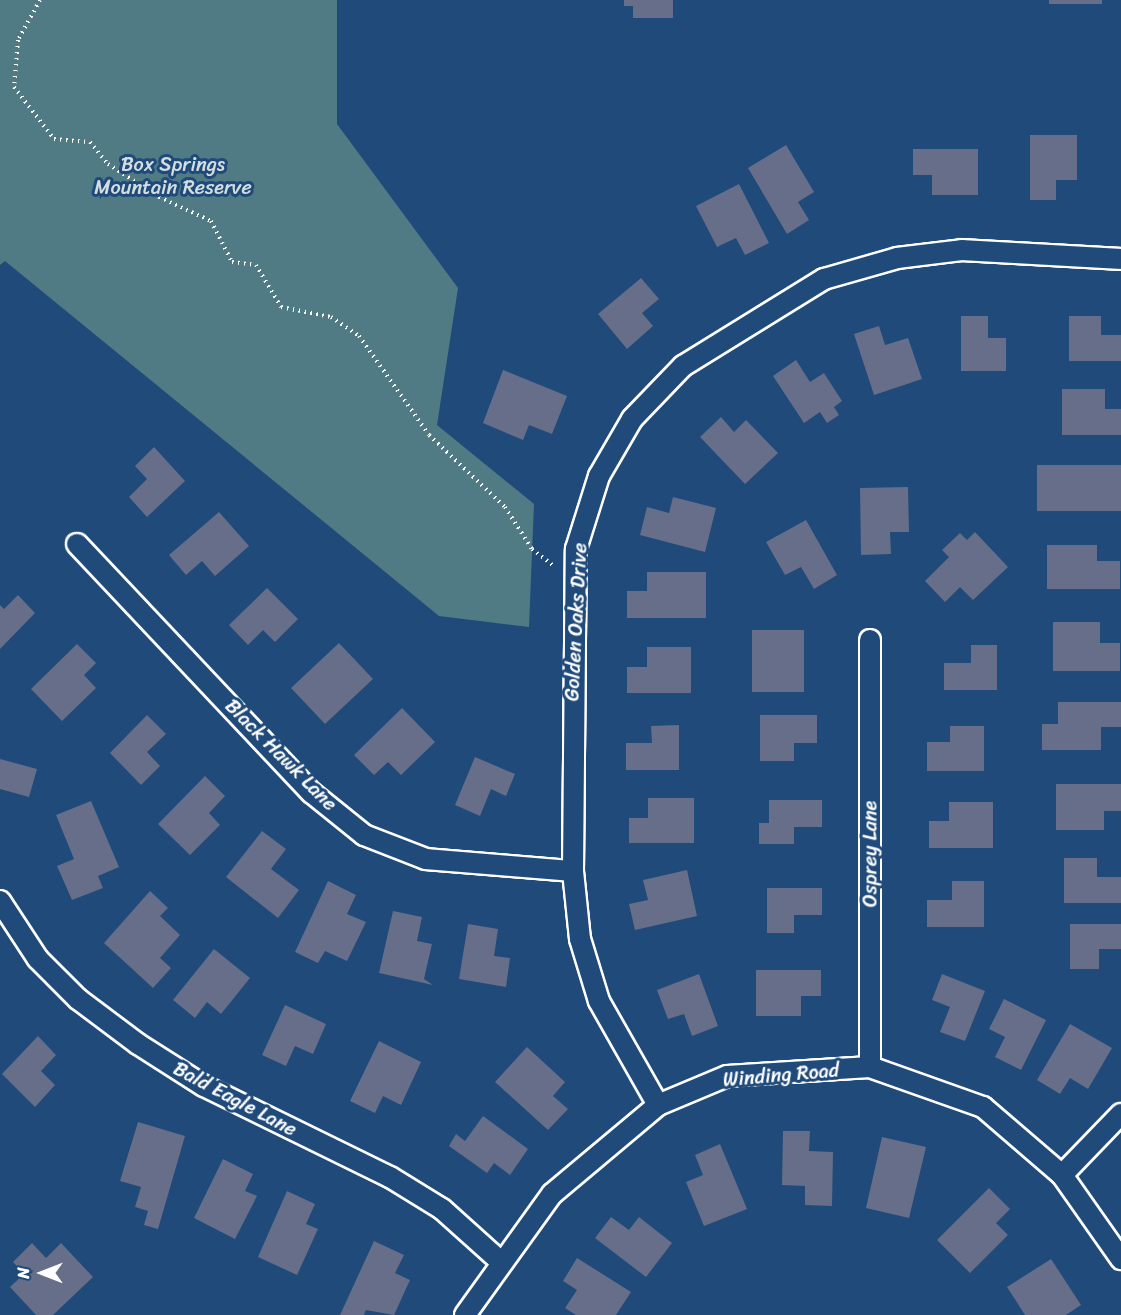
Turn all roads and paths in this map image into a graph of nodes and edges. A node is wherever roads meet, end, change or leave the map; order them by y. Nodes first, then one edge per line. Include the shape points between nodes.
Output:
1 (40, 0) edge
2 (1121, 259) edge
3 (77, 544) dead end
4 (575, 582) junction
5 (870, 640) dead end
6 (573, 871) junction
7 (0, 901) edge
8 (870, 1067) junction
9 (658, 1105) junction
10 (1121, 1114) edge
11 (1062, 1175) junction
12 (1121, 1259) edge
13 (500, 1261) junction
14 (465, 1315) edge

1 - 4 path via 18,40 14,87 54,139 90,142 108,164 159,197 211,221 232,262 256,266 281,307 331,317 359,336 429,435 505,507 532,549
2 - 4 street, Golden Oaks Drive via 962,250 897,258 824,279 757,317 682,366 632,419 599,476 576,549
3 - 6 street, Black Hawk Lane via 312,793 364,835 426,859
4 - 6 street, Golden Oaks Drive
5 - 8 street, Osprey Lane
6 - 9 street, Golden Oaks Drive via 580,939 599,1000
7 - 13 street, Bald Eagle Lane via 38,958 78,999 138,1044 204,1086 390,1177 442,1209
8 - 9 street, Winding Road via 727,1076
8 - 11 street, Winding Road via 983,1107
9 - 13 street, Winding Road via 552,1194
10 - 11 street
11 - 12 street, Winding Road
13 - 14 street, Winding Road

